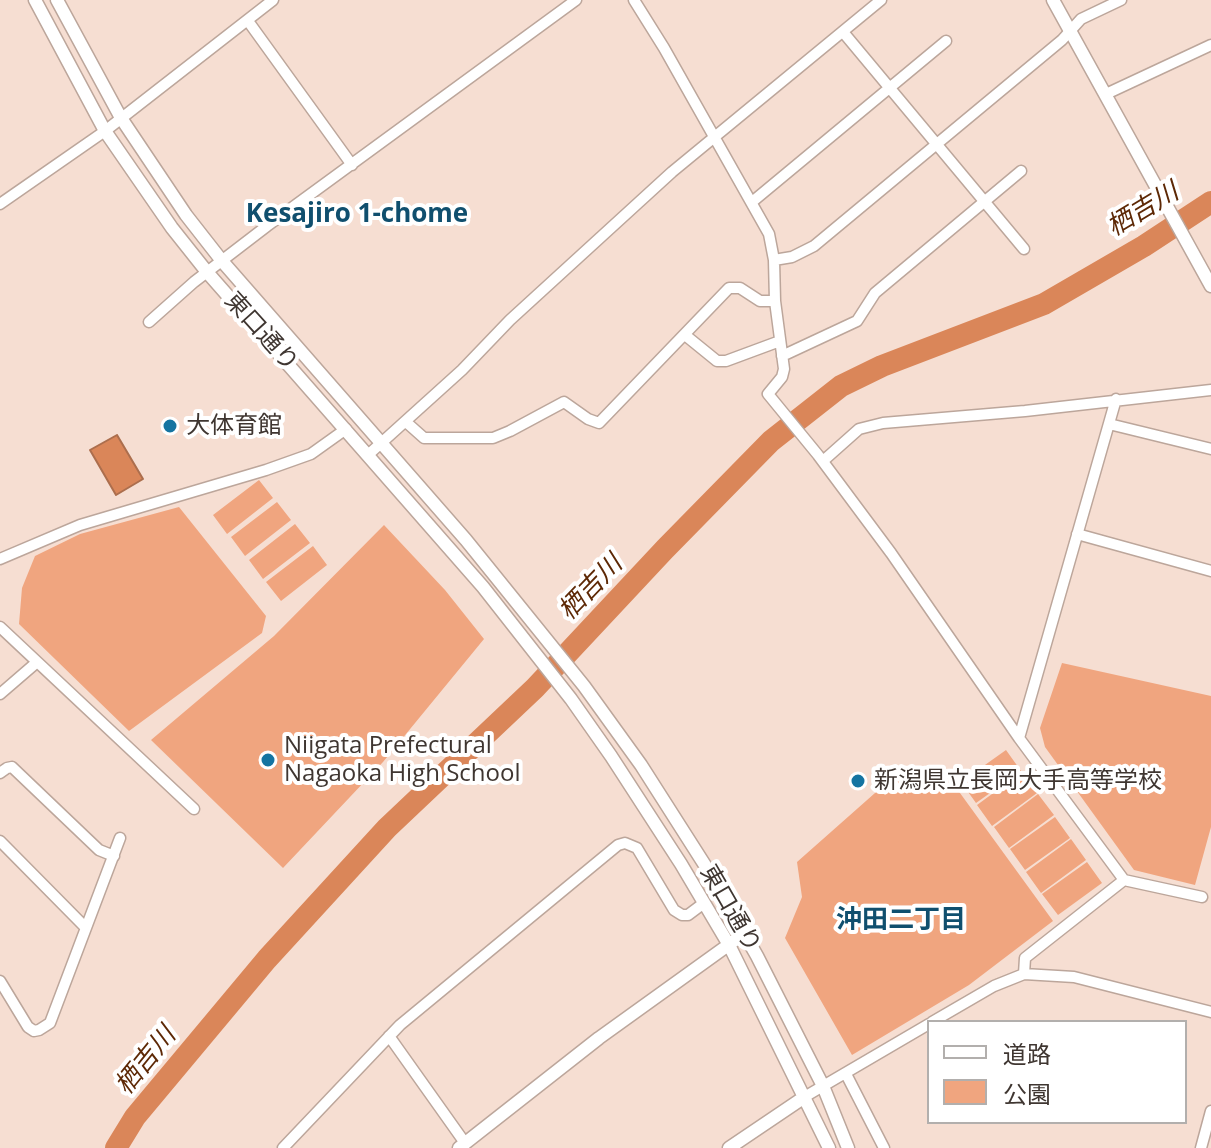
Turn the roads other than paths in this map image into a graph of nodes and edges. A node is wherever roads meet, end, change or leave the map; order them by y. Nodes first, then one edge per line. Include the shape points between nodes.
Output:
1 (35, 0) edge
2 (57, 0) edge
3 (273, 0) edge
4 (576, 0) edge
5 (634, 0) edge
6 (881, 0) edge
7 (1053, 0) edge
8 (1121, 0) edge
9 (248, 21) junction
10 (1070, 31) junction
11 (843, 32) junction
12 (946, 41) dead end
13 (1211, 45) edge
14 (889, 87) junction
15 (1106, 94) junction
16 (121, 118) junction
17 (105, 131) junction
18 (715, 136) junction
19 (937, 144) junction
20 (352, 165) junction
21 (1021, 171) dead end
22 (752, 202) junction
23 (985, 202) junction
24 (0, 204) edge
25 (1024, 249) dead end
26 (774, 260) junction
27 (222, 261) junction
28 (207, 272) junction
29 (1211, 286) edge
30 (775, 301) junction
31 (149, 322) dead end
32 (685, 335) junction
33 (780, 341) junction
34 (782, 356) junction
35 (1211, 390) edge
36 (1116, 399) junction
37 (406, 422) junction
38 (1109, 424) junction
39 (346, 429) junction
40 (383, 442) junction
41 (1211, 449) edge
42 (369, 454) junction
43 (821, 458) junction
44 (1077, 534) junction
45 (0, 559) edge
46 (1211, 571) edge
47 (0, 627) edge
48 (36, 663) junction
49 (0, 694) edge
50 (1019, 738) junction
51 (0, 773) edge
52 (194, 809) dead end
53 (120, 838) dead end
54 (0, 841) edge
55 (114, 856) junction
56 (1124, 880) junction
57 (1202, 897) dead end
58 (704, 903) junction
59 (86, 928) junction
60 (745, 933) junction
61 (729, 945) junction
62 (1024, 974) junction
63 (0, 981) edge
64 (1210, 1010) edge
65 (936, 1020) edge
66 (927, 1025) edge
67 (389, 1036) junction
68 (846, 1074) junction
69 (823, 1086) junction
70 (806, 1096) junction
71 (1211, 1111) edge
72 (462, 1145) edge
73 (283, 1148) edge
74 (729, 1148) edge
75 (829, 1148) edge
76 (848, 1148) edge
77 (884, 1148) edge
78 (1201, 1148) edge

1 - 17 street, 東口通り
2 - 16 street, 東口通り
3 - 9 street
4 - 20 street
5 - 18 street
6 - 11 street
7 - 10 street
8 - 10 street via 1081,19
9 - 16 street
9 - 20 street
10 - 15 street
10 - 19 street
11 - 14 street
11 - 18 street
12 - 14 street
13 - 15 street
14 - 19 street
14 - 22 street
15 - 29 street
16 - 17 street
16 - 27 street, 東口通り
17 - 24 street
17 - 28 street, 東口通り
18 - 22 street
18 - 37 street via 510,320
19 - 23 street
19 - 26 street via 814,246
20 - 27 street
21 - 23 street
22 - 26 street via 769,234
23 - 25 street
23 - 34 street via 875,293 857,321
26 - 30 street
27 - 28 street
27 - 40 street, 東口通り
28 - 31 street
28 - 39 street, 東口通り
30 - 32 street via 760,301 740,288 729,288
30 - 33 street
32 - 33 street via 717,361
32 - 37 street via 599,423 564,402 493,438 424,438
33 - 34 street
34 - 43 street via 782,377 768,394
35 - 36 street
36 - 38 street
36 - 43 street via 883,423 859,429
37 - 40 street
38 - 41 street
38 - 44 street
39 - 42 street, 東口通り
39 - 45 street via 311,454 80,525
40 - 42 street
40 - 60 street, 東口通り via 584,686 660,794
42 - 58 street, 東口通り via 571,699
43 - 50 street
44 - 46 street
44 - 50 street
47 - 48 street
48 - 49 street
48 - 52 street
50 - 56 street
51 - 55 street via 12,767 99,850
53 - 55 street
54 - 59 street
55 - 59 street
56 - 57 street
56 - 62 street via 1025,958
58 - 61 street, 東口通り
58 - 67 street via 688,915 674,910 637,848 618,845
59 - 63 street via 46,1026 34,1031 28,1027
60 - 61 street
60 - 69 street, 東口通り
61 - 70 street, 東口通り
61 - 72 street
62 - 64 street via 1074,977
62 - 65 street
66 - 68 street
67 - 72 street
67 - 73 street
68 - 69 street
68 - 77 street
69 - 70 street
69 - 76 street, 東口通り
70 - 74 street
70 - 75 street, 東口通り
71 - 78 street

